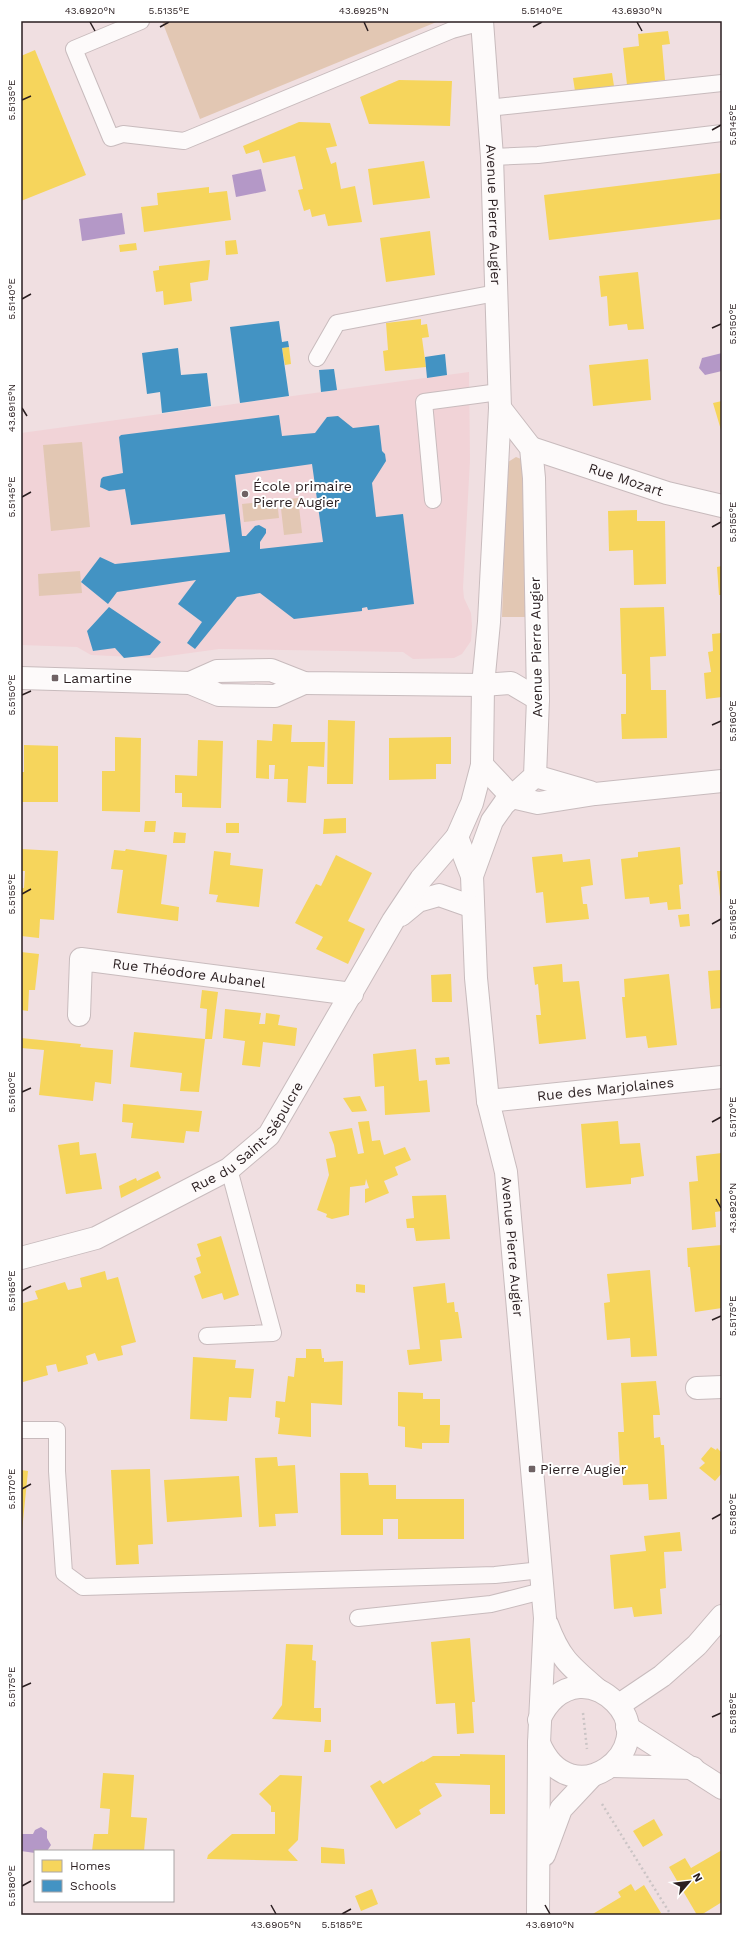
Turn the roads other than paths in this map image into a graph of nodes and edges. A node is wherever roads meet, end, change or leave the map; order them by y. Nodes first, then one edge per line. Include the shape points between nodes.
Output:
1 (141, 21) edge
2 (482, 21) edge
3 (722, 83) edge
4 (488, 108) junction
5 (722, 133) edge
6 (492, 157) junction
7 (496, 293) junction
8 (317, 358) dead end
9 (500, 400) junction
10 (531, 448) junction
11 (433, 500) dead end
12 (722, 506) edge
13 (21, 678) edge
14 (483, 685) junction
15 (538, 700) junction
16 (482, 765) junction
17 (535, 776) junction
18 (722, 781) edge
19 (595, 794) junction
20 (512, 797) junction
21 (457, 837) junction
22 (472, 876) junction
23 (473, 908) junction
24 (392, 921) junction
25 (352, 994) junction
26 (79, 1015) dead end
27 (722, 1077) edge
28 (488, 1101) junction
29 (229, 1169) junction
30 (21, 1258) edge
31 (206, 1336) dead end
32 (696, 1388) dead end
33 (722, 1388) edge
34 (21, 1430) edge
35 (542, 1581) junction
36 (722, 1616) edge
37 (358, 1618) dead end
38 (545, 1618) junction
39 (589, 1688) junction
40 (619, 1706) junction
41 (539, 1720) junction
42 (628, 1727) junction
43 (539, 1743) junction
44 (612, 1766) junction
45 (693, 1768) junction
46 (591, 1777) junction
47 (722, 1788) edge
48 (539, 1868) junction
49 (538, 1915) edge

1 - 2 lane via 74,49 111,138 124,134 184,141 452,30
2 - 4 street, Avenue Pierre Augier
3 - 4 lane
4 - 6 street, Avenue Pierre Augier
5 - 6 lane via 538,155
6 - 7 street, Avenue Pierre Augier
7 - 8 lane via 337,323
7 - 9 street, Avenue Pierre Augier
9 - 10 street
9 - 11 lane via 424,402
9 - 14 street, Avenue Pierre Augier via 489,622
10 - 12 street, Rue Mozart via 667,493
10 - 15 street, Avenue Pierre Augier via 534,478
13 - 14 street via 190,683 217,671 271,670 304,683
14 - 15 street via 511,683
14 - 16 street, Avenue Pierre Augier
15 - 17 street, Avenue Pierre Augier
16 - 20 street
16 - 21 street, Avenue Pierre Augier via 472,803
17 - 19 street
17 - 20 street, Avenue Pierre Augier
18 - 19 street
19 - 20 street via 538,803
20 - 22 street, Avenue Pierre Augier via 492,821
21 - 22 street, Avenue Pierre Augier
21 - 24 street, Rue du Saint-Sépulcre via 421,879
22 - 23 street, Avenue Pierre Augier
23 - 24 street, Rue du Saint-Sépulcre via 439,895 418,902
23 - 28 street, Avenue Pierre Augier via 476,978
24 - 25 street, Rue du Saint-Sépulcre
25 - 26 street, Rue Théodore Aubanel via 81,959
25 - 29 street, Rue du Saint-Sépulcre via 269,1136
27 - 28 street, Rue des Marjolaines
28 - 35 street, Avenue Pierre Augier via 506,1172
29 - 30 street, Rue du Saint-Sépulcre via 96,1238
29 - 31 lane via 273,1333
32 - 33 street
34 - 35 lane via 57,1430 57,1471 64,1573 83,1587 495,1575
35 - 37 lane via 491,1604
35 - 38 street, Avenue Pierre Augier
36 - 40 street via 697,1645 662,1676
38 - 39 street, Avenue Pierre Augier via 556,1647
38 - 41 street, Avenue Pierre Augier
39 - 40 street, Avenue Pierre Augier via 609,1696
39 - 41 street via 566,1690 554,1697 545,1707
40 - 42 street
41 - 43 street, Avenue Pierre Augier
42 - 44 street via 621,1755
42 - 45 street
43 - 46 street via 550,1763 558,1770 580,1777
43 - 48 street, Avenue Pierre Augier
44 - 45 street
44 - 46 street
45 - 47 street
46 - 48 street via 561,1809
48 - 49 street

